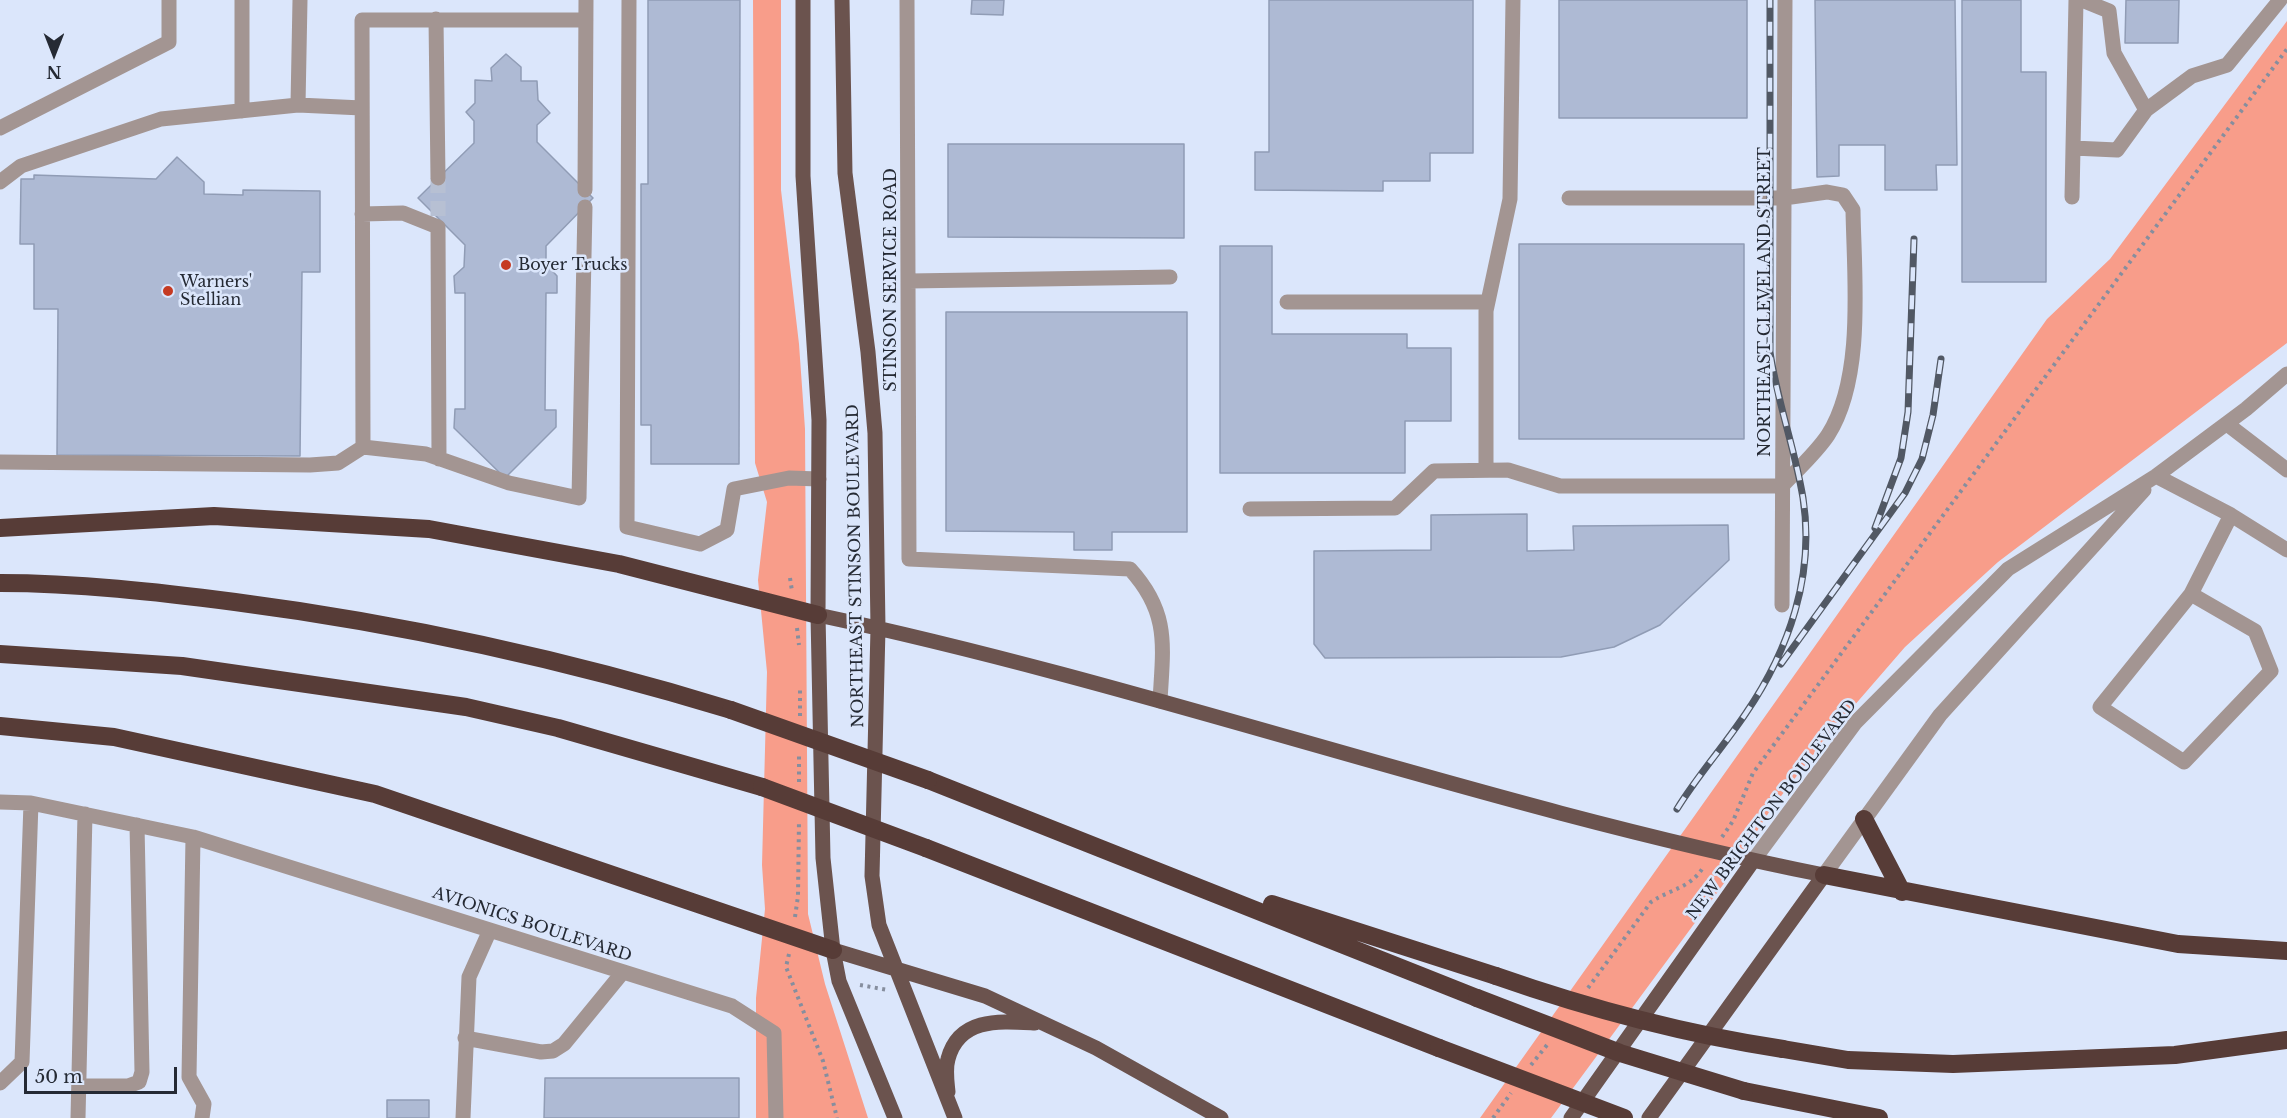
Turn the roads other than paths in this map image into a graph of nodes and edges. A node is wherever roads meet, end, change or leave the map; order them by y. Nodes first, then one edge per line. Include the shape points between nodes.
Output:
1 (169, 0) edge
2 (242, 0) edge
3 (300, 0) edge
4 (586, 0) edge
5 (629, 0) edge
6 (802, 0) edge
7 (842, 0) edge
8 (907, 0) edge
9 (1513, 0) edge
10 (1785, 0) edge
11 (2076, 0) edge
12 (2082, 0) edge
13 (2280, 0) edge
14 (436, 19) junction
15 (586, 20) junction
16 (298, 105) junction
17 (362, 108) junction
18 (2146, 110) junction
19 (242, 111) junction
20 (0, 128) edge
21 (2073, 148) junction
22 (438, 178) tunnel mouth
23 (0, 182) edge
24 (585, 190) dead end
25 (2072, 197) dead end
26 (1569, 198) dead end
27 (1784, 198) junction
28 (585, 207) dead end
29 (362, 214) junction
30 (1170, 277) dead end
31 (909, 281) junction
32 (1287, 302) dead end
33 (1488, 302) junction
34 (2287, 374) edge
35 (2226, 424) junction
36 (363, 447) junction
37 (439, 459) junction
38 (0, 462) edge
39 (1486, 470) junction
40 (2287, 470) edge
41 (2156, 476) junction
42 (819, 479) junction
43 (1782, 486) junction
44 (1250, 508) dead end
45 (2231, 515) junction
46 (0, 528) edge
47 (2287, 550) edge
48 (0, 583) edge
49 (2191, 594) junction
50 (1782, 605) dead end
51 (818, 615) junction
52 (878, 628) junction
53 (0, 654) edge
54 (1160, 701) junction
55 (0, 726) edge
56 (0, 802) edge
57 (31, 803) junction
58 (85, 814) junction
59 (1864, 819) junction
60 (137, 825) junction
61 (193, 837) junction
62 (1119, 854) junction
63 (1754, 861) junction
64 (1824, 875) junction
65 (1902, 892) junction
66 (490, 930) junction
67 (832, 950) junction
68 (2287, 951) edge
69 (894, 969) junction
70 (623, 972) junction
71 (1046, 1024) junction
72 (465, 1038) junction
73 (2287, 1040) edge
74 (0, 1083) edge
75 (79, 1086) junction
76 (948, 1101) junction
77 (78, 1118) edge
78 (202, 1118) edge
79 (464, 1118) edge
80 (776, 1118) edge
81 (895, 1118) edge
82 (955, 1118) edge
83 (1221, 1118) edge
84 (1571, 1118) edge
85 (1624, 1118) edge
86 (1649, 1118) edge
87 (1879, 1118) edge

1 - 20 street via 169,42
2 - 19 street
3 - 16 street
4 - 15 street
5 - 42 street via 627,526 700,544 727,530 734,489 789,478
6 - 42 main road via 803,176 819,420
7 - 52 main road, NORTHEAST STINSON BOULEVARD via 845,173 875,433
8 - 31 street, STINSON SERVICE ROAD
9 - 33 street via 1510,199
10 - 27 street, NORTHEAST CLEVELAND STREET
11 - 21 street
12 - 18 street via 2109,11 2114,53
13 - 18 street via 2226,65 2192,76
14 - 15 street
14 - 17 street via 362,20
14 - 22 street
15 - 24 street
16 - 17 street
16 - 19 street
17 - 29 street
18 - 21 street via 2117,150
19 - 23 street via 161,119 21,166
21 - 25 street
26 - 27 street
27 - 43 street, NORTHEAST CLEVELAND STREET
27 - 43 street via 1827,192 1843,195 1853,210 1854,297 1849,384 1829,434
28 - 37 street via 579,498 509,483
29 - 36 street
29 - 37 street via 403,213 438,223
30 - 31 street
31 - 54 street, STINSON SERVICE ROAD via 909,560 1130,569 1146,587 1161,620
32 - 33 street
33 - 39 street
34 - 35 street, NEW BRIGHTON BOULEVARD
35 - 40 street
35 - 41 street, NEW BRIGHTON BOULEVARD
36 - 37 street
36 - 38 street via 338,463 310,465
39 - 43 street via 1508,470 1560,486
39 - 44 street via 1434,471 1395,508
41 - 45 street
41 - 59 street, NEW BRIGHTON BOULEVARD via 1940,715
41 - 63 street, NEW BRIGHTON BOULEVARD via 2008,569 1855,723
42 - 51 main road
43 - 50 street, NORTHEAST CLEVELAND STREET
45 - 47 street
45 - 49 street
46 - 51 highway via 214,516 429,529 619,564
48 - 62 highway, bridge via 174,594 322,614 559,661 731,710
49 - 49 street via 2100,707 2184,762 2271,671 2255,631
51 - 52 main road
51 - 67 main road via 823,858
52 - 54 main road
52 - 69 main road, NORTHEAST STINSON BOULEVARD via 872,876 879,925
53 - 85 highway, bridge via 182,666 466,707 558,728 762,787
54 - 63 main road via 1549,809
55 - 67 highway via 114,737 375,794
56 - 57 street, AVIONICS BOULEVARD
57 - 58 street, AVIONICS BOULEVARD
57 - 74 street via 22,1062
58 - 60 street, AVIONICS BOULEVARD
58 - 75 street
59 - 64 street, NEW BRIGHTON BOULEVARD
59 - 65 highway
60 - 61 street, AVIONICS BOULEVARD
60 - 75 street via 140,1082 128,1086
61 - 66 street, AVIONICS BOULEVARD
61 - 78 street via 189,1077 204,1104
62 - 73 highway, bridge via 1606,1012 1721,1040 1848,1060 1953,1064 2175,1055
62 - 87 highway, bridge via 1620,1053 1744,1091
63 - 64 main road
63 - 84 main road, NEW BRIGHTON BOULEVARD
64 - 65 highway
64 - 86 main road, NEW BRIGHTON BOULEVARD
65 - 68 highway via 2178,944
66 - 70 street, AVIONICS BOULEVARD
66 - 72 street via 469,977
67 - 69 main road
67 - 81 main road via 839,981
69 - 71 main road via 985,996
69 - 76 main road, NORTHEAST STINSON BOULEVARD
70 - 72 street via 564,1044 553,1051
70 - 80 street, AVIONICS BOULEVARD via 732,1006 774,1033
71 - 76 main road via 997,1020 971,1028 954,1044 947,1060
71 - 83 main road via 1137,1069
72 - 79 street
75 - 77 street
76 - 82 main road, NORTHEAST STINSON BOULEVARD

